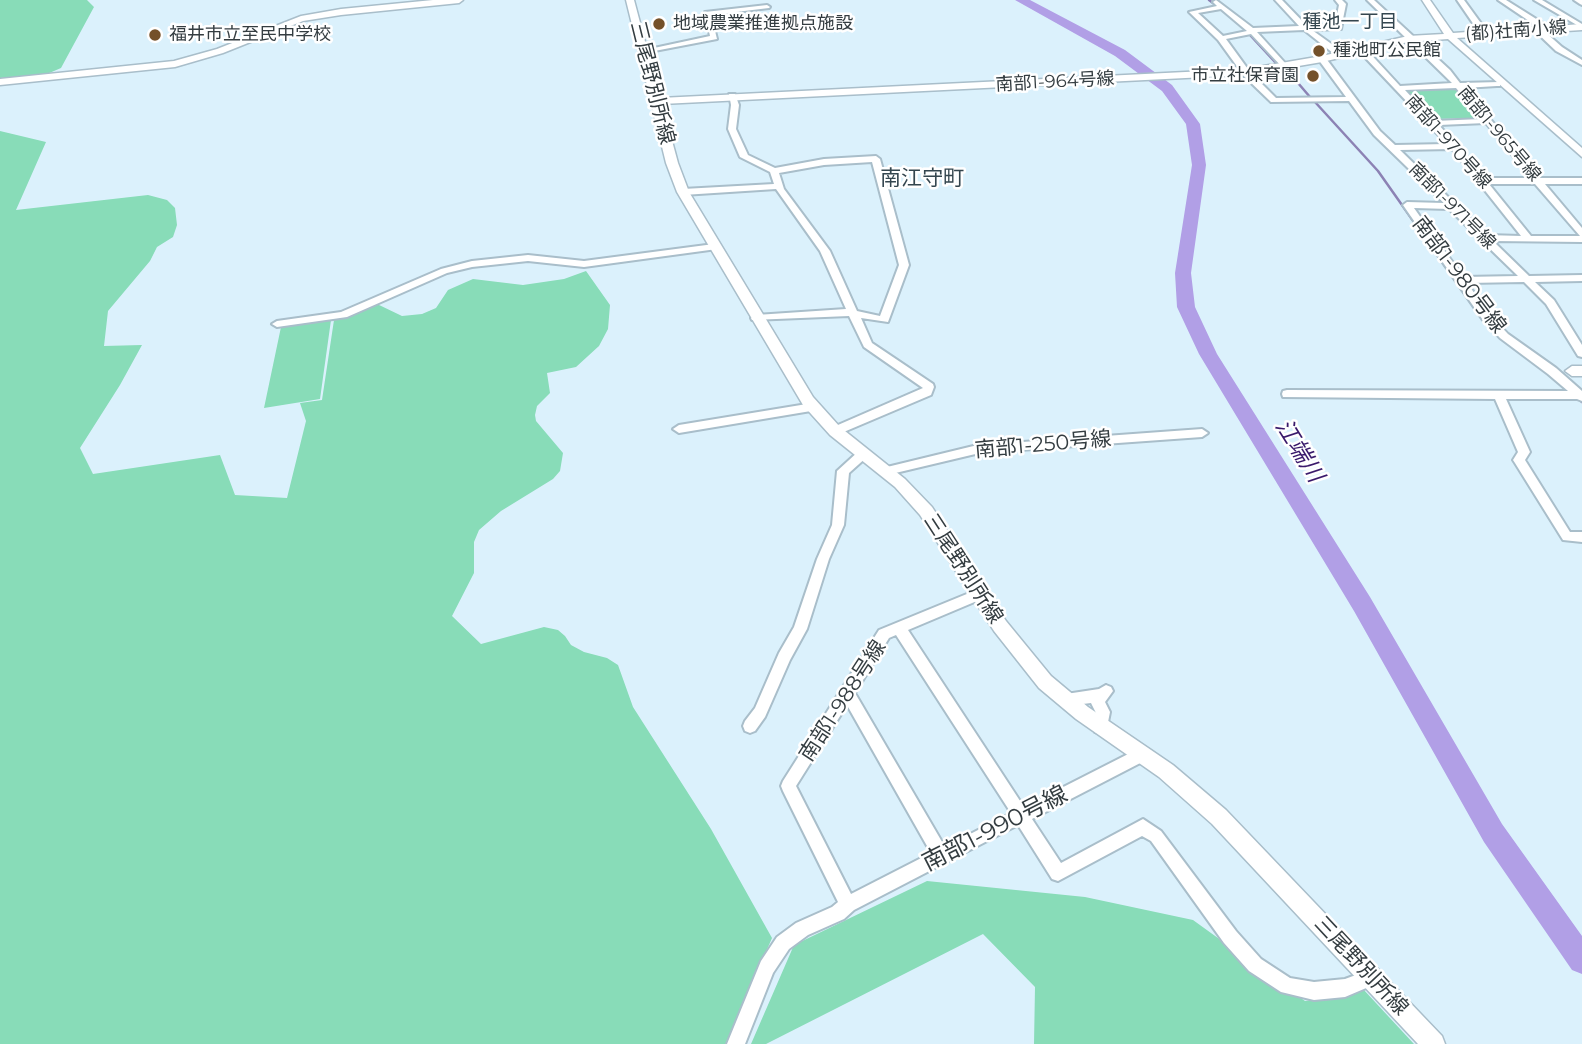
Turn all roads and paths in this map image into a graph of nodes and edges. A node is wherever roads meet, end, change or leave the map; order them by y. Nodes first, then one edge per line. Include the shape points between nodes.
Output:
1 (459, 0) edge
2 (630, 0) edge
3 (1213, 0) edge
4 (1278, 0) edge
5 (1338, 0) edge
6 (1370, 0) edge
7 (1426, 0) edge
8 (1460, 0) edge
9 (1501, 0) edge
10 (1528, 0) edge
11 (1537, 0) edge
12 (1577, 0) edge
13 (1582, 3) edge
14 (767, 6) dead end
15 (1223, 7) junction
16 (1568, 25) dead end
17 (1582, 26) edge
18 (1305, 28) junction
19 (1542, 29) junction
20 (1251, 31) junction
21 (1484, 33) junction
22 (1449, 36) junction
23 (1221, 38) junction
24 (1412, 38) junction
25 (1362, 50) junction
26 (644, 51) junction
27 (1341, 55) junction
28 (1322, 59) junction
29 (1582, 63) edge
30 (1283, 66) junction
31 (1246, 72) junction
32 (0, 82) edge
33 (1497, 85) dead end
34 (1458, 86) junction
35 (1399, 88) junction
36 (732, 96) junction
37 (1352, 99) junction
38 (657, 101) junction
39 (1486, 121) junction
40 (1433, 123) junction
41 (1576, 145) edge
42 (1454, 146) junction
43 (1393, 148) junction
44 (1582, 155) edge
45 (774, 171) junction
46 (1484, 181) junction
47 (1537, 181) junction
48 (1582, 181) edge
49 (779, 187) junction
50 (683, 192) junction
51 (1453, 206) junction
52 (1582, 236) edge
53 (1485, 239) junction
54 (1529, 239) junction
55 (714, 247) junction
56 (1582, 278) edge
57 (1526, 279) junction
58 (1460, 280) junction
59 (853, 312) junction
60 (756, 318) junction
61 (277, 324) dead end
62 (1582, 353) edge
63 (1552, 371) junction
64 (1577, 371) edge
65 (1287, 394) dead end
66 (1499, 394) junction
67 (1581, 396) edge
68 (813, 407) junction
69 (679, 429) dead end
70 (835, 430) junction
71 (1202, 433) dead end
72 (864, 453) junction
73 (887, 471) junction
74 (1582, 537) edge
75 (979, 594) junction
76 (899, 628) junction
77 (848, 694) junction
78 (1066, 700) junction
79 (750, 726) dead end
80 (1100, 727) junction
81 (1143, 754) junction
82 (1021, 816) junction
83 (942, 856) junction
84 (848, 904) junction
85 (1372, 977) junction
86 (736, 1044) edge
87 (1434, 1044) edge

1 - 32 street via 301,19 220,51 168,65
2 - 26 street, 三尾野別所線
3 - 15 street
4 - 18 street
5 - 18 street via 1343,4 1339,27
6 - 24 street, 南部1-965号線
7 - 22 street
8 - 21 street
9 - 19 street
10 - 16 street
11 - 17 street
12 - 13 street
14 - 26 street via 707,13 714,37
15 - 20 street
15 - 23 street via 1194,12
17 - 19 street, (都)社南小線
18 - 20 street
18 - 27 street
19 - 21 street, (都)社南小線
19 - 29 street via 1559,49
20 - 23 street
20 - 30 street
21 - 22 street, (都)社南小線
22 - 24 street, 南部1-964号線
22 - 41 street
23 - 31 street
24 - 25 street, 南部1-964号線
24 - 34 street, 南部1-965号線
25 - 27 street, 南部1-964号線
25 - 35 street, 南部1-970号線
26 - 38 street, 三尾野別所線
27 - 28 street, 南部1-964号線
28 - 30 street, 南部1-964号線
28 - 37 street, 南部1-971号線
30 - 31 street, 南部1-964号線
31 - 36 street, 南部1-964号線
31 - 37 street via 1275,100
33 - 34 street
34 - 35 street
34 - 39 street, 南部1-965号線
35 - 40 street, 南部1-970号線
36 - 38 street, 南部1-964号線
36 - 45 street via 733,129 744,157
37 - 43 street, 南部1-971号線
38 - 50 street, 三尾野別所線
39 - 40 street
39 - 47 street, 南部1-965号線
40 - 42 street, 南部1-970号線
41 - 44 street
42 - 43 street
42 - 46 street, 南部1-970号線
43 - 51 street, 南部1-971号線
45 - 49 street
45 - 59 street via 876,159 904,265 884,320
46 - 47 street
46 - 54 street, 南部1-970号線
47 - 48 street
47 - 52 street, 南部1-965号線
49 - 50 street
49 - 59 street via 825,251
50 - 55 street, 三尾野別所線
51 - 53 street, 南部1-971号線
51 - 58 street, 南部1-980号線 via 1407,205
52 - 54 street
53 - 54 street
53 - 57 street, 南部1-971号線
55 - 60 street, 三尾野別所線
55 - 61 street via 584,264 528,258 472,264 444,271 343,315
56 - 57 street
57 - 58 street
57 - 62 street, 南部1-971号線 via 1550,302
58 - 63 street, 南部1-980号線 via 1504,335
59 - 60 street
59 - 70 street via 868,345 929,387 927,392
60 - 68 street, 三尾野別所線
63 - 64 street
63 - 67 street, 南部1-980号線
65 - 66 street
66 - 67 street
66 - 74 street via 1524,452 1519,460 1567,537
68 - 69 street
68 - 70 street, 三尾野別所線
70 - 72 street, 三尾野別所線
71 - 73 street, 南部1-250号線 via 990,446
72 - 73 street, 三尾野別所線
72 - 79 street via 843,471 838,525 800,629
73 - 75 street, 三尾野別所線 via 926,511
75 - 76 street
75 - 78 street, 三尾野別所線 via 1016,648
76 - 77 street, 南部1-988号線 via 884,634
76 - 82 street, 南部1-988号線
77 - 83 street
77 - 84 street, 南部1-988号線 via 788,786
78 - 80 street, 三尾野別所線
78 - 80 street via 1103,693 1097,701 1103,712
80 - 81 street, 三尾野別所線
81 - 82 street, 南部1-990号線
81 - 85 street, 三尾野別所線 via 1234,831
82 - 83 street, 南部1-990号線
82 - 85 street, 南部1-988号線 via 1058,873 1143,827 1156,836 1255,965 1287,986 1314,991 1345,988
83 - 84 street, 南部1-990号線
84 - 86 street, 南部1-990号線 via 783,943 767,967
85 - 87 street, 三尾野別所線

